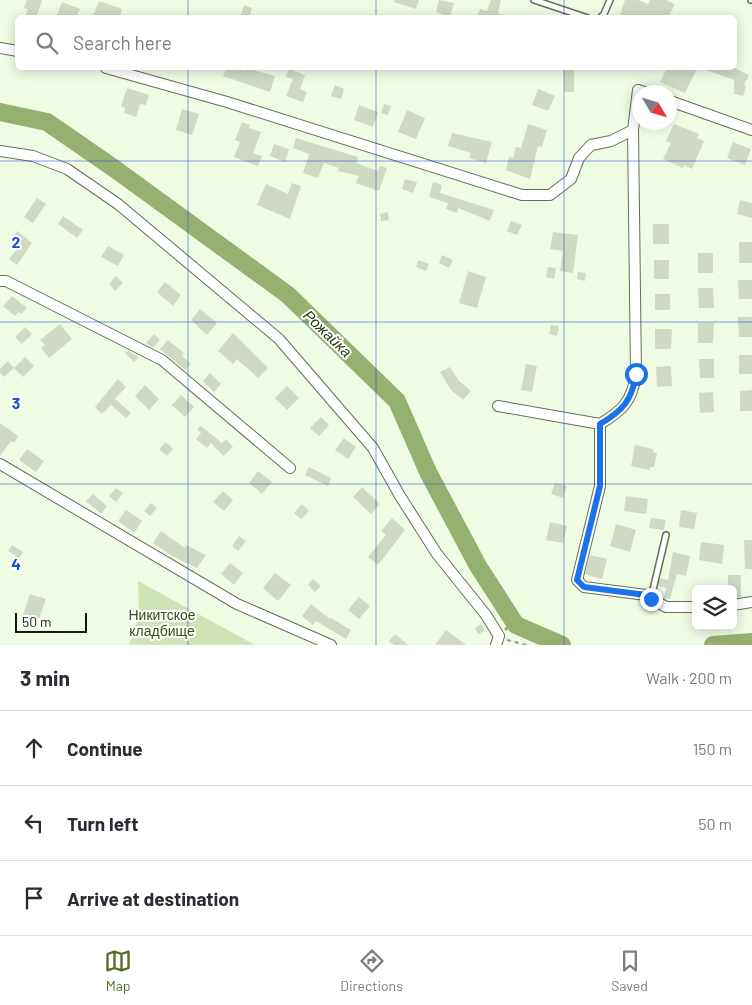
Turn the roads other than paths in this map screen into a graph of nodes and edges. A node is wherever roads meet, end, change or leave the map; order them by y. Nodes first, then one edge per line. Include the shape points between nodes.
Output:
1 (534, 0) edge
2 (610, 0) edge
3 (579, 15) edge
4 (603, 15) edge
5 (0, 48) edge
6 (15, 50) edge
7 (113, 70) edge
8 (677, 103) edge
9 (633, 130) joint
10 (752, 130) edge
11 (0, 151) edge
12 (0, 281) edge
13 (498, 406) dead end
14 (600, 424) junction
15 (0, 464) edge
16 (290, 468) dead end
17 (666, 535) dead end
18 (651, 599) junction
19 (752, 602) edge
20 (737, 604) edge
21 (692, 607) edge
22 (497, 641) edge
23 (331, 645) edge

1 - 3 lane
2 - 4 lane
5 - 6 street
7 - 9 street via 227,102 522,195 550,196 571,179 579,158 592,145 611,141
8 - 10 street
9 - 14 street via 633,393 617,414
11 - 22 street via 33,156 67,169 125,210 279,339 373,448 437,554 486,615
12 - 16 street via 6,281 162,360
13 - 14 street
14 - 18 street via 600,486 577,580 584,587 646,595
15 - 23 street via 237,604
17 - 18 lane
18 - 21 street via 673,609
19 - 20 street

